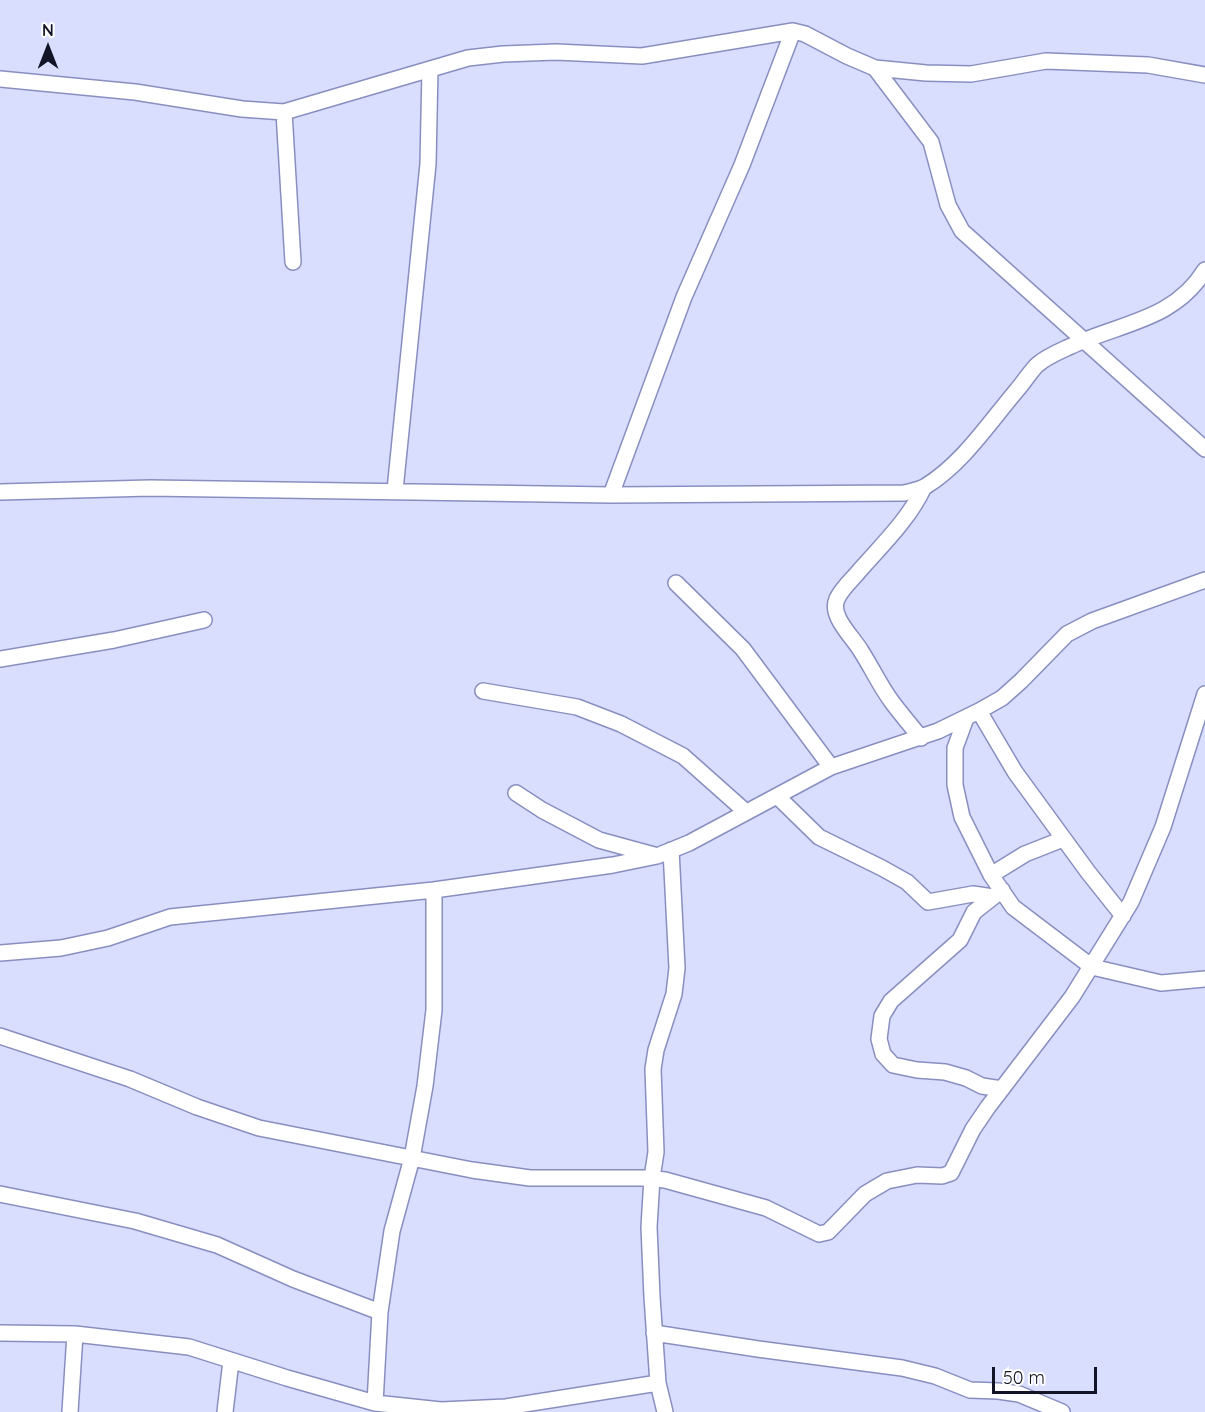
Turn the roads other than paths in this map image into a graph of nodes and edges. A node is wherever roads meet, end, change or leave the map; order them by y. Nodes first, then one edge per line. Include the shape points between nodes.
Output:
1 (793, 31) junction
2 (875, 68) junction
3 (430, 69) junction
4 (1205, 75) edge
5 (0, 79) edge
6 (284, 112) junction
7 (293, 261) dead end
8 (1205, 270) edge
9 (1084, 339) junction
10 (1205, 449) edge
11 (924, 487) junction
12 (395, 490) junction
13 (0, 492) edge
14 (611, 495) junction
15 (1204, 581) edge
16 (676, 583) dead end
17 (204, 620) dead end
18 (0, 659) edge
19 (483, 691) dead end
20 (1205, 694) edge
21 (973, 714) junction
22 (938, 731) junction
23 (921, 738) junction
24 (955, 748) junction
25 (831, 767) junction
26 (516, 793) dead end
27 (777, 796) junction
28 (746, 812) junction
29 (1064, 839) junction
30 (664, 853) junction
31 (991, 875) junction
32 (434, 890) junction
33 (998, 894) junction
34 (1123, 916) junction
35 (0, 953) edge
36 (1092, 967) junction
37 (1205, 979) edge
38 (0, 1036) edge
39 (982, 1086) junction
40 (1002, 1089) junction
41 (988, 1107) junction
42 (412, 1158) junction
43 (652, 1178) junction
44 (0, 1194) edge
45 (380, 1312) junction
46 (0, 1333) edge
47 (654, 1333) junction
48 (75, 1334) junction
49 (231, 1361) junction
50 (658, 1383) junction
51 (375, 1403) junction
52 (70, 1412) edge
53 (225, 1412) edge
54 (665, 1412) edge
55 (1062, 1412) edge

1 - 2 street
1 - 3 street via 642,56 503,54 468,58
1 - 14 street via 742,165 684,297
2 - 4 street via 971,74 1046,61 1148,65
2 - 9 street via 931,142 948,205 962,231
3 - 6 street
3 - 12 street via 428,164
5 - 6 street
6 - 7 street
8 - 9 street via 1181,300 1158,314
9 - 10 street
9 - 11 street via 1038,365 948,470
11 - 14 street via 904,493
11 - 23 street via 909,514 847,585 836,605 844,627 891,701
12 - 13 street via 150,488
12 - 14 street
15 - 21 street via 1092,621 1067,634 1002,698
16 - 25 street via 743,649
17 - 18 street
19 - 28 street via 577,707 621,724 683,756
20 - 34 street via 1163,827
21 - 22 street
21 - 24 street
21 - 29 street
22 - 23 street
22 - 24 street
23 - 25 street
24 - 31 street via 955,785 962,817
25 - 27 street
26 - 30 street via 599,840
27 - 28 street
27 - 33 street via 819,837 907,882 928,902
28 - 30 street
29 - 31 street via 1026,854
29 - 34 street
30 - 32 street via 613,865
30 - 43 street via 677,968 674,994 653,1070 656,1152
31 - 33 street
32 - 35 street via 171,917 108,938 61,948
32 - 42 street via 434,1010
33 - 36 street
33 - 39 street via 974,912 960,940 891,1000 882,1016 879,1039 883,1054 893,1065 945,1072
34 - 36 street
36 - 37 street via 1161,983
36 - 40 street
38 - 42 street via 130,1078 233,1121
39 - 40 street
39 - 41 street
40 - 41 street
41 - 43 street via 951,1173 887,1181 865,1194 828,1232 819,1234 766,1208
42 - 43 street via 530,1178
42 - 45 street via 392,1232
43 - 47 street via 649,1227
44 - 45 street via 135,1221 217,1245
45 - 51 street
46 - 48 street
47 - 50 street
47 - 55 street via 902,1368 970,1390 1019,1394
48 - 49 street via 189,1347
48 - 52 street
49 - 51 street
49 - 53 street
50 - 51 street via 476,1410
50 - 54 street

